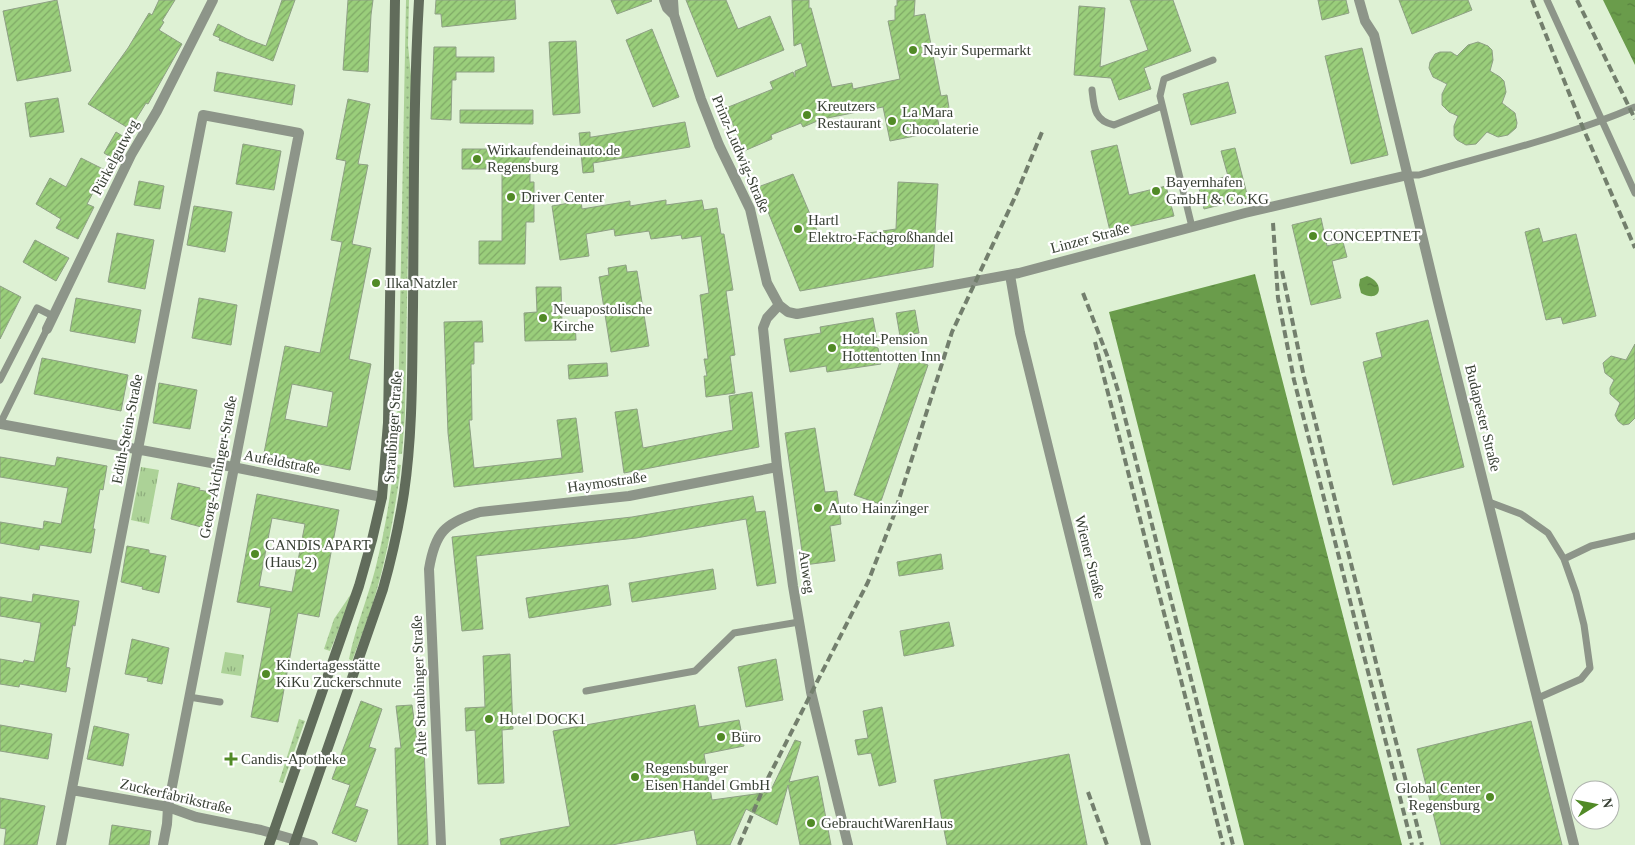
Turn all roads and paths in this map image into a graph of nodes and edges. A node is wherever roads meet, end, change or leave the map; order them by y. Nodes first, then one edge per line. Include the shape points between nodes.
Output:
1 (213, 0) edge
2 (395, 0) edge
3 (419, 0) edge
4 (664, 0) edge
5 (673, 0) edge
6 (1359, 0) edge
7 (1547, 0) edge
8 (674, 15) junction
9 (1213, 60) dead end
10 (1092, 90) dead end
11 (1162, 106) junction
12 (1635, 107) edge
13 (1601, 121) junction
14 (299, 133) joint
15 (1408, 175) junction
16 (1635, 193) edge
17 (1192, 226) junction
18 (1010, 275) junction
19 (779, 305) junction
20 (53, 316) junction
21 (47, 329) joint
22 (0, 380) edge
23 (0, 424) edge
24 (138, 450) junction
25 (233, 467) junction
26 (777, 467) junction
27 (382, 497) junction
28 (1489, 502) junction
29 (444, 529) joint
30 (1635, 536) edge
31 (1564, 559) junction
32 (799, 622) junction
33 (586, 691) dead end
34 (189, 697) junction
35 (1538, 698) junction
36 (220, 702) dead end
37 (72, 790) junction
38 (168, 807) junction
39 (272, 833) junction
40 (295, 842) edge
41 (61, 845) edge
42 (163, 845) edge
43 (269, 845) edge
44 (313, 845) edge
45 (441, 845) edge
46 (848, 845) edge
47 (1146, 845) edge
48 (1574, 845) edge

1 - 20 street, Pürkelgutweg via 131,155
2 - 27 main road, Straubinger Straße via 388,423
3 - 40 main road, Straubinger Straße via 410,441 404,492 383,589
4 - 8 street, Prinz-Ludwig-Straße
5 - 8 street, Prinz-Ludwig-Straße
6 - 15 street, Budapester Straße via 1365,22 1374,35
7 - 13 lane
8 - 19 street, Prinz-Ludwig-Straße via 719,145 750,209 767,282
9 - 11 lane via 1164,79 1160,96
10 - 11 lane via 1094,112 1106,123 1114,124
11 - 17 lane
12 - 13 lane
13 - 15 lane via 1419,175
13 - 16 lane
14 - 24 street, Edith-Stein-Straße via 203,115
14 - 25 street, Georg-Aichinger-Straße
15 - 17 street, Linzer Straße
15 - 28 street, Budapester Straße
17 - 18 street, Linzer Straße
18 - 19 street, Linzer Straße via 797,314
18 - 47 street, Wiener Straße via 1020,333
19 - 26 street, Auweg via 763,328
20 - 21 street, Pürkelgutweg
20 - 22 lane via 37,308
21 - 23 lane, Aufeldstraße
23 - 24 street, Aufeldstraße
24 - 25 street, Aufeldstraße
24 - 37 street, Edith-Stein-Straße
25 - 27 street, Aufeldstraße
25 - 34 street, Georg-Aichinger-Straße
26 - 29 street, Haymostraße via 629,496 480,512 461,518
26 - 32 street, Auweg
27 - 39 main road, Straubinger Straße via 359,586
28 - 31 lane via 1521,514 1548,533
28 - 35 street, Budapester Straße
29 - 45 street, Alte Straubinger Straße via 435,542 429,569
30 - 31 lane via 1591,546
31 - 35 lane via 1584,625 1590,668 1581,679
32 - 33 lane via 734,633 695,671
32 - 46 street, Auweg via 811,692
34 - 36 lane
34 - 38 street, Georg-Aichinger-Straße
35 - 48 street, Budapester Straße
37 - 38 street, Zuckerfabrikstraße
37 - 41 street, Edith-Stein-Straße
38 - 39 street, Zuckerfabrikstraße via 196,817
38 - 42 street, Georg-Aichinger-Straße
39 - 40 street
39 - 43 main road, Straubinger Straße
40 - 44 street

